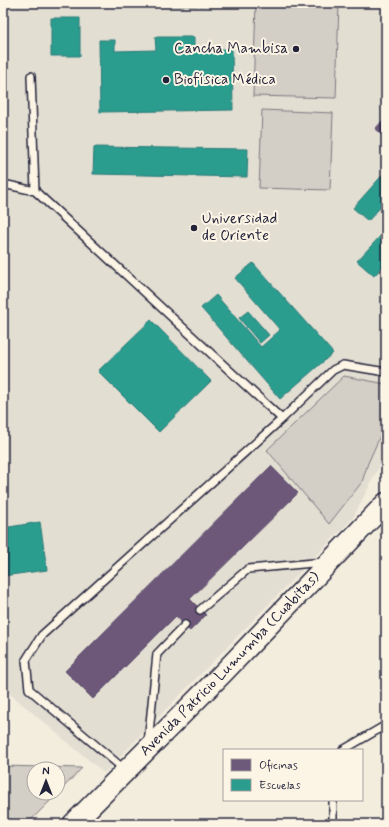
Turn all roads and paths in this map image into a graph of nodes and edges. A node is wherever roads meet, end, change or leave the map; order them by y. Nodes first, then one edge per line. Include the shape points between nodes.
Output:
1 (32, 76) dead end
2 (3, 184) edge
3 (35, 192) junction
4 (386, 372) edge
5 (282, 419) junction
6 (386, 503) edge
7 (332, 561) junction
8 (200, 610) dead end
9 (185, 625) dead end
10 (386, 725) edge
11 (147, 748) junction
12 (345, 749) edge
13 (125, 770) junction
14 (333, 801) edge
15 (73, 824) edge
16 (333, 824) edge

1 - 3 lane
2 - 3 lane
3 - 5 lane
4 - 5 lane via 343,365 333,370
5 - 13 lane via 42,635 26,660 29,689
6 - 7 main road, Avenida Patricio Lumumba (Cuabitas)
7 - 8 lane via 248,569
7 - 11 main road, Avenida Patricio Lumumba (Cuabitas)
9 - 11 lane via 157,654
10 - 12 lane
11 - 13 main road, Avenida Patricio Lumumba (Cuabitas)
13 - 15 main road, Avenida Patricio Lumumba (Cuabitas)
14 - 16 lane

